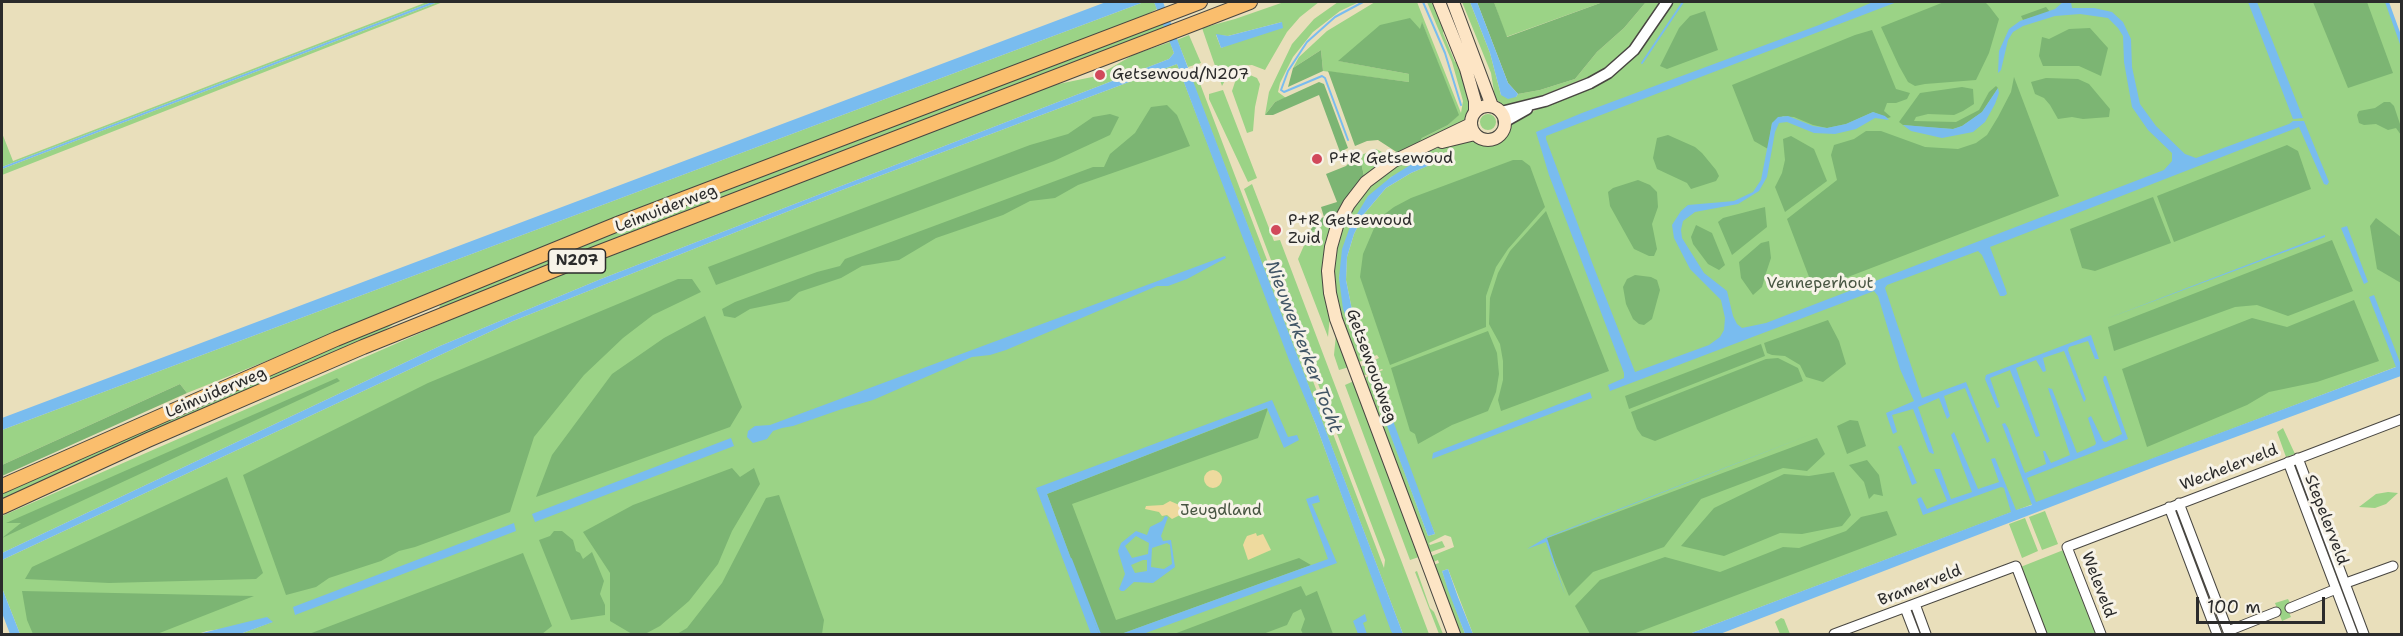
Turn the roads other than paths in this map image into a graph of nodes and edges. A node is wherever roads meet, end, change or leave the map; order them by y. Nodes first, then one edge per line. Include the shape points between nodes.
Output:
1 (1200, 2) edge
2 (1250, 2) edge
3 (1439, 2) edge
4 (1453, 2) edge
5 (1667, 2) edge
6 (1499, 114) junction
7 (1474, 123) junction
8 (2402, 419) edge
9 (2293, 460) junction
10 (2, 486) edge
11 (2179, 503) junction
12 (2, 507) edge
13 (2169, 507) junction
14 (2067, 547) joint
15 (2393, 566) dead end
16 (2346, 583) junction
17 (2336, 589) junction
18 (1915, 604) junction
19 (1905, 608) junction
20 (2290, 608) dead end
21 (2276, 612) dead end
22 (2228, 633) edge
23 (1454, 634) edge
24 (1834, 634) edge
25 (1915, 634) edge
26 (1926, 634) edge
27 (2042, 634) edge
28 (2101, 634) edge
29 (2217, 634) edge
30 (2353, 634) edge
31 (2364, 634) edge

1 - 10 main road, Leimuiderweg / N207 via 609,228 336,339
2 - 12 main road, Leimuiderweg / N207 via 363,347
3 - 7 main road via 1475,101
4 - 6 main road
5 - 6 street via 1634,50 1612,70 1532,106
6 - 7 main road via 1482,107
6 - 7 main road via 1501,133 1494,138 1483,139
7 - 23 main road, Getsewoudweg via 1384,167 1356,193 1335,231 1328,279 1339,329
8 - 9 street, Wechelerveld
9 - 11 street, Wechelerveld
9 - 16 street, Stepelerveld
9 - 17 street, Stepelerveld
11 - 13 street, Wechelerveld
11 - 22 street
13 - 14 street, Wechelerveld
13 - 29 street
14 - 28 street, Weleveld
15 - 16 street, Stepelerveld
16 - 31 street, Stepelerveld
17 - 20 street, Stepelerveld
17 - 30 street, Stepelerveld
18 - 19 street, Bramerveld
18 - 26 street
18 - 27 street, Bramerveld via 2016,566
19 - 24 street, Bramerveld
19 - 25 street
21 - 22 street

